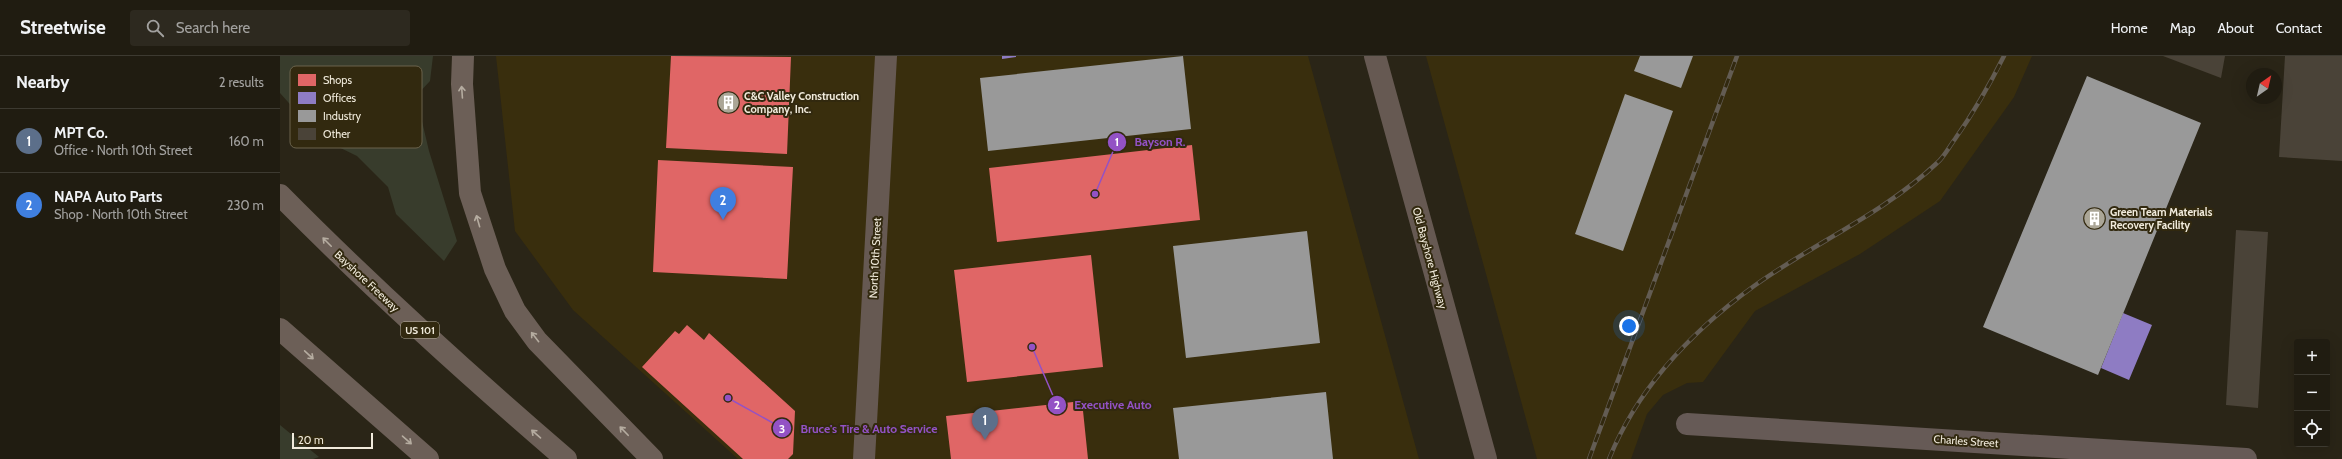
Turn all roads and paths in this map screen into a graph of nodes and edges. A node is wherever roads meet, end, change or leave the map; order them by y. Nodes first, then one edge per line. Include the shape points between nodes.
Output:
1 (463, 56) edge
2 (886, 56) edge
3 (1375, 56) edge
4 (280, 195) edge
5 (280, 329) edge
6 (1687, 424) dead end
7 (2091, 454) edge
8 (428, 459) edge
9 (566, 459) edge
10 (652, 459) edge
11 (864, 459) edge
12 (1486, 459) edge
13 (2246, 459) edge

10 -> 1 highway via 537,341 515,311 495,269 470,193 462,84
2 - 11 main road, North 10th Street
3 - 12 main road, Old Bayshore Highway
9 -> 4 highway, Bayshore Freeway / US 101 via 359,274
5 -> 8 highway
6 - 7 street, Charles Street
7 - 13 street, Charles Street

